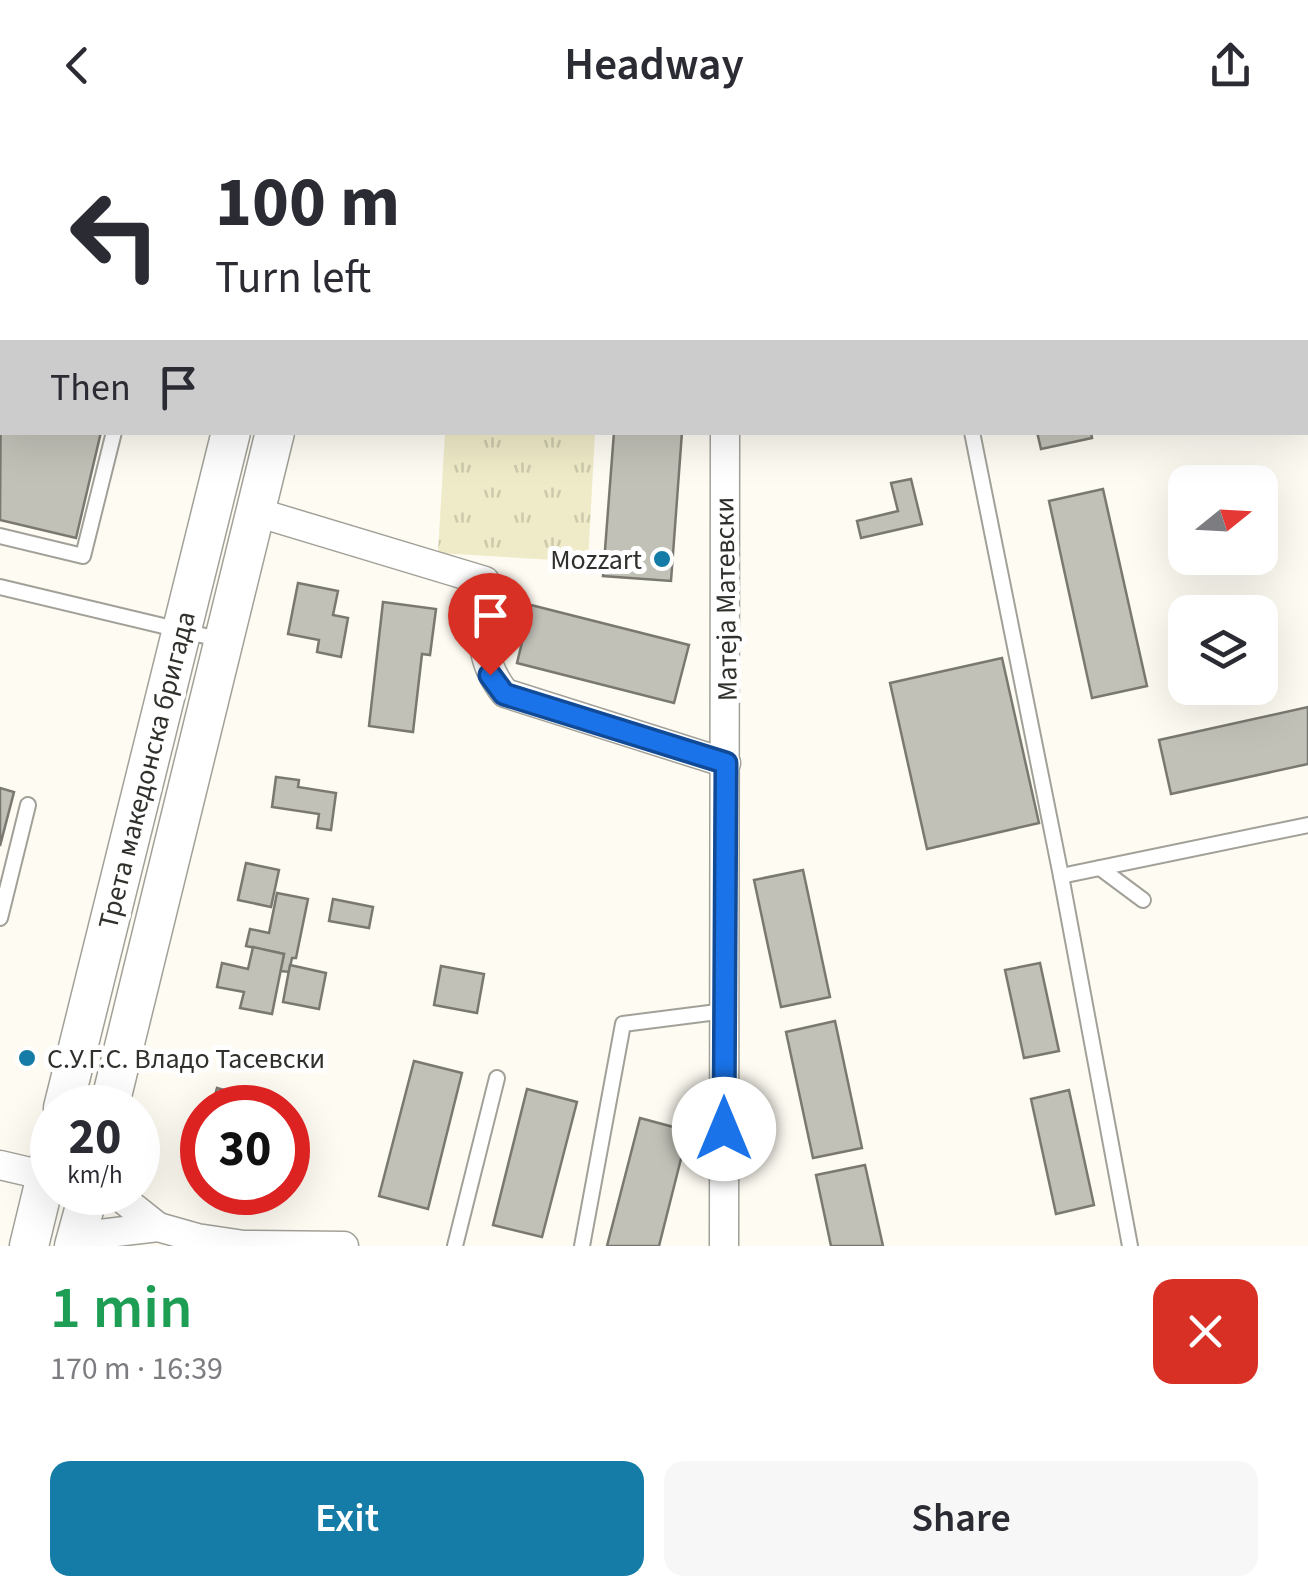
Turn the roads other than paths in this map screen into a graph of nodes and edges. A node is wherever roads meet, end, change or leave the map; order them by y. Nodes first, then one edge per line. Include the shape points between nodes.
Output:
1 (113, 435) edge
2 (230, 435) edge
3 (274, 435) edge
4 (725, 435) edge
5 (973, 435) edge
6 (256, 512) junction
7 (0, 536) edge
8 (0, 587) edge
9 (180, 628) junction
10 (222, 640) junction
11 (726, 763) junction
12 (28, 805) dead end
13 (1308, 825) edge
14 (1100, 868) junction
15 (1062, 876) junction
16 (1144, 900) dead end
17 (0, 918) edge
18 (725, 1011) junction
19 (497, 1078) dead end
20 (69, 1085) edge
21 (115, 1085) edge
22 (30, 1163) edge
23 (0, 1164) edge
24 (36, 1215) edge
25 (82, 1215) edge
26 (142, 1215) edge
27 (158, 1228) junction
28 (28, 1246) edge
29 (74, 1246) edge
30 (85, 1246) edge
31 (344, 1246) edge
32 (455, 1246) edge
33 (582, 1246) edge
34 (724, 1246) edge
35 (1130, 1246) edge

1 - 7 lane via 83,556
2 - 9 street, Трета македонска бригада
3 - 6 street, Трета македонска бригада
4 - 11 street, Матеја Матевски
5 - 15 lane
6 - 10 street, Трета македонска бригада
6 - 11 street via 485,581 482,642 490,675 504,694
8 - 9 lane
9 - 10 lane
9 - 20 street, Трета македонска бригада
10 - 21 street, Трета македонска бригада
11 - 18 street, Матеја Матевски
12 - 17 lane
13 - 14 lane
14 - 15 lane
14 - 16 lane
15 - 35 lane
18 - 33 lane via 623,1024
18 - 34 street, Матеја Матевски
19 - 32 lane
22 - 23 street
24 - 28 street
25 - 29 street
26 - 27 street
27 - 30 street via 100,1234
27 - 31 street via 244,1245

